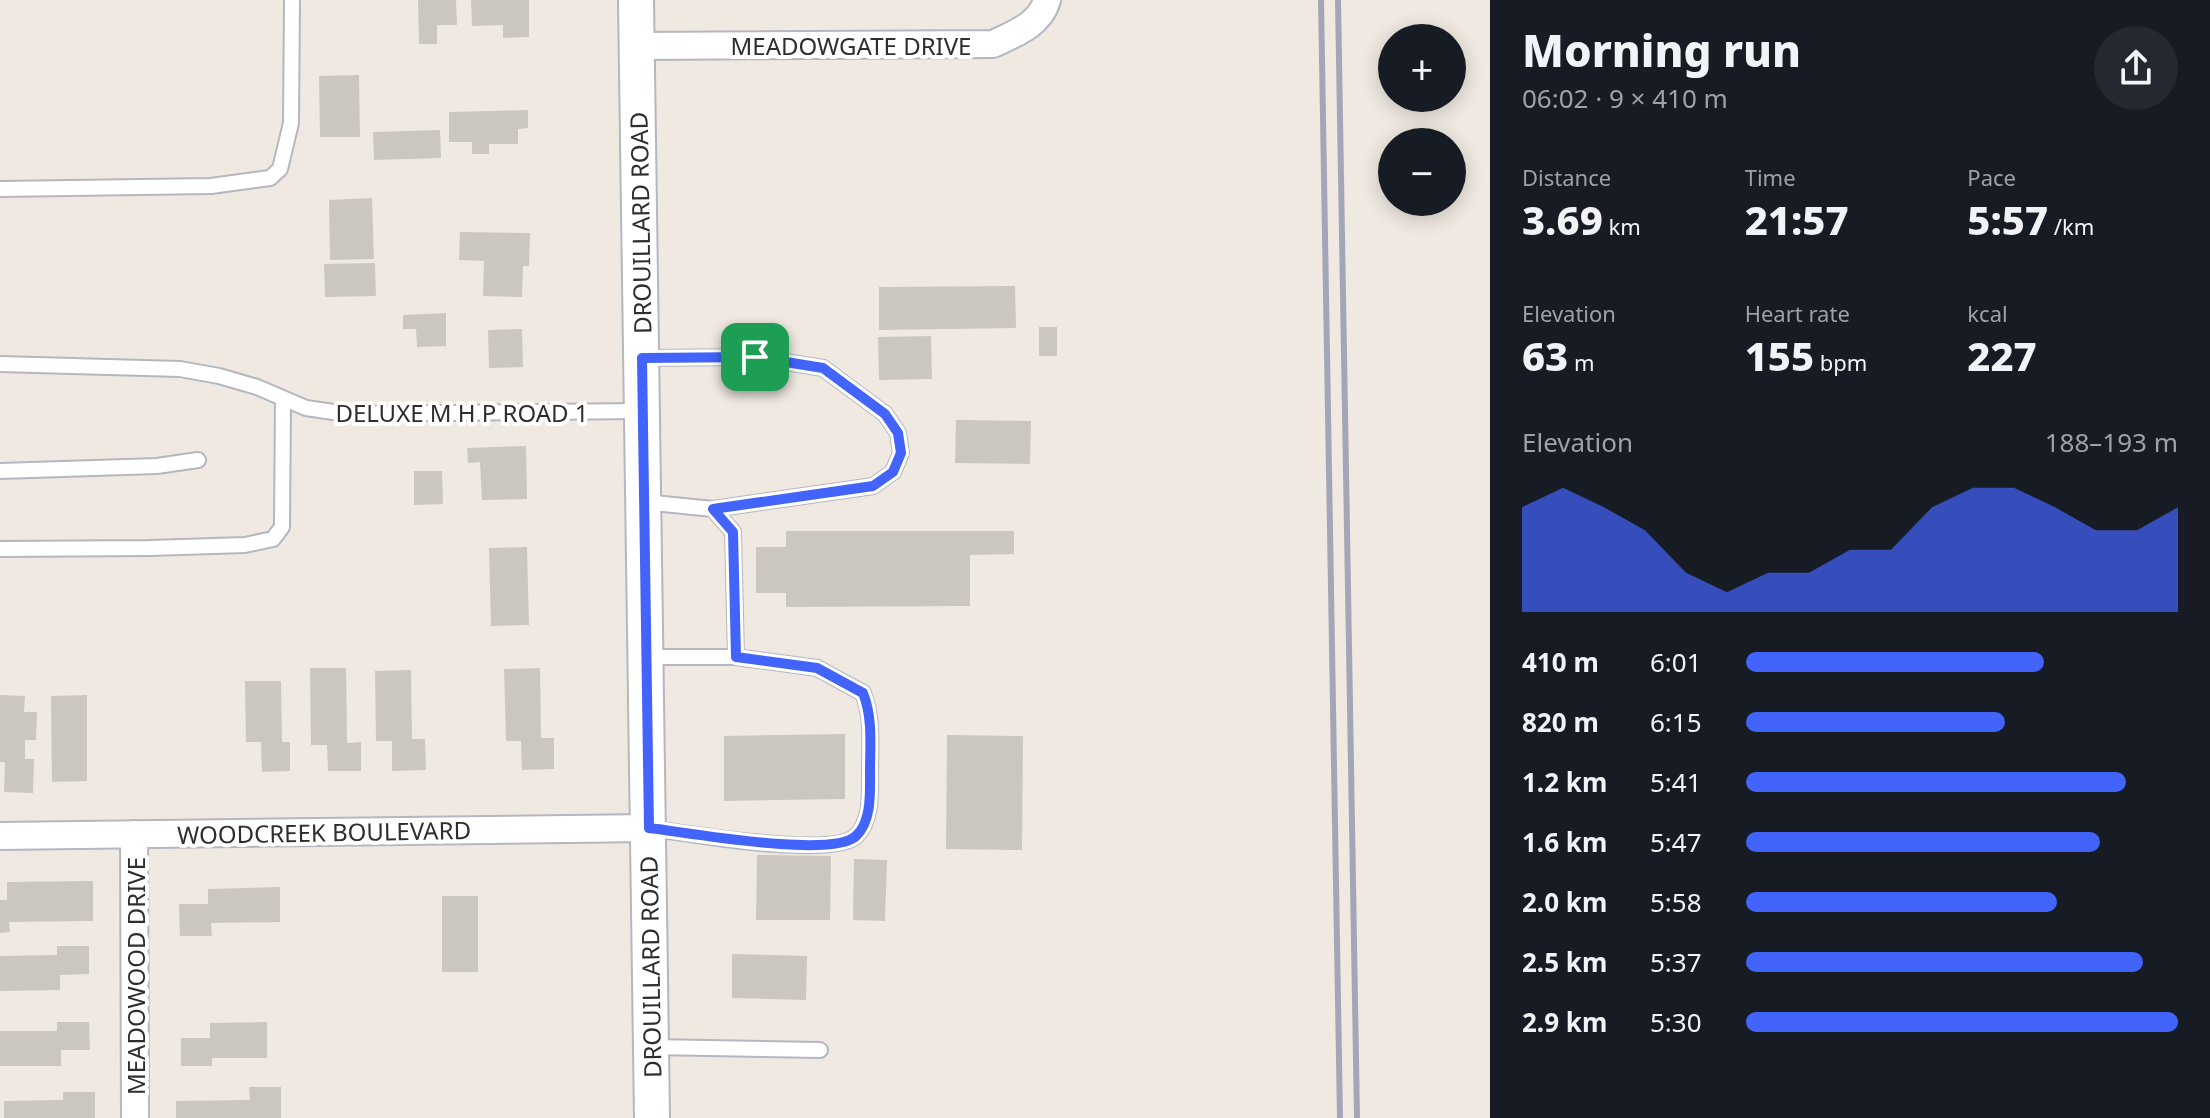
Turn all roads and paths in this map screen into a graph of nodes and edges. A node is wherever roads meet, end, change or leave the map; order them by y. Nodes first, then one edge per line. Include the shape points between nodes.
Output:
1 (292, 0) edge
2 (636, 0) edge
3 (1047, 0) edge
4 (637, 46) junction
5 (0, 189) edge
6 (642, 358) junction
7 (0, 364) edge
8 (283, 400) junction
9 (643, 411) junction
10 (198, 460) dead end
11 (0, 471) edge
12 (644, 502) junction
13 (713, 509) junction
14 (0, 549) edge
15 (647, 657) junction
16 (736, 657) junction
17 (649, 828) junction
18 (134, 834) junction
19 (0, 836) edge
20 (651, 1047) junction
21 (820, 1050) dead end
22 (135, 1118) edge
23 (652, 1118) edge

1 - 5 lane via 291,123 280,169 270,178 211,186
2 - 4 street, DROUILLARD ROAD
3 - 4 street, MEADOWGATE DRIVE via 1025,29 993,44
4 - 6 street, DROUILLARD ROAD
6 - 9 street, DROUILLARD ROAD
6 - 13 lane via 755,357 823,368 885,414 898,433 901,453 893,472 873,486
7 - 8 lane, DELUXE M H P ROAD 1 via 180,369 257,387
8 - 9 lane, DELUXE M H P ROAD 1 via 347,414
8 - 14 lane via 282,527 273,539 245,545
9 - 12 street, DROUILLARD ROAD
10 - 11 lane
12 - 13 lane
12 - 15 street, DROUILLARD ROAD
13 - 16 lane via 733,532
15 - 16 lane
15 - 17 street, DROUILLARD ROAD
16 - 17 lane via 817,668 863,693 870,710 867,818 858,835 832,845 755,842
17 - 18 street, WOODCREEK BOULEVARD
17 - 20 street, DROUILLARD ROAD
18 - 19 street, WOODCREEK BOULEVARD
18 - 22 street, MEADOWOOD DRIVE
20 - 21 lane
20 - 23 street, DROUILLARD ROAD

